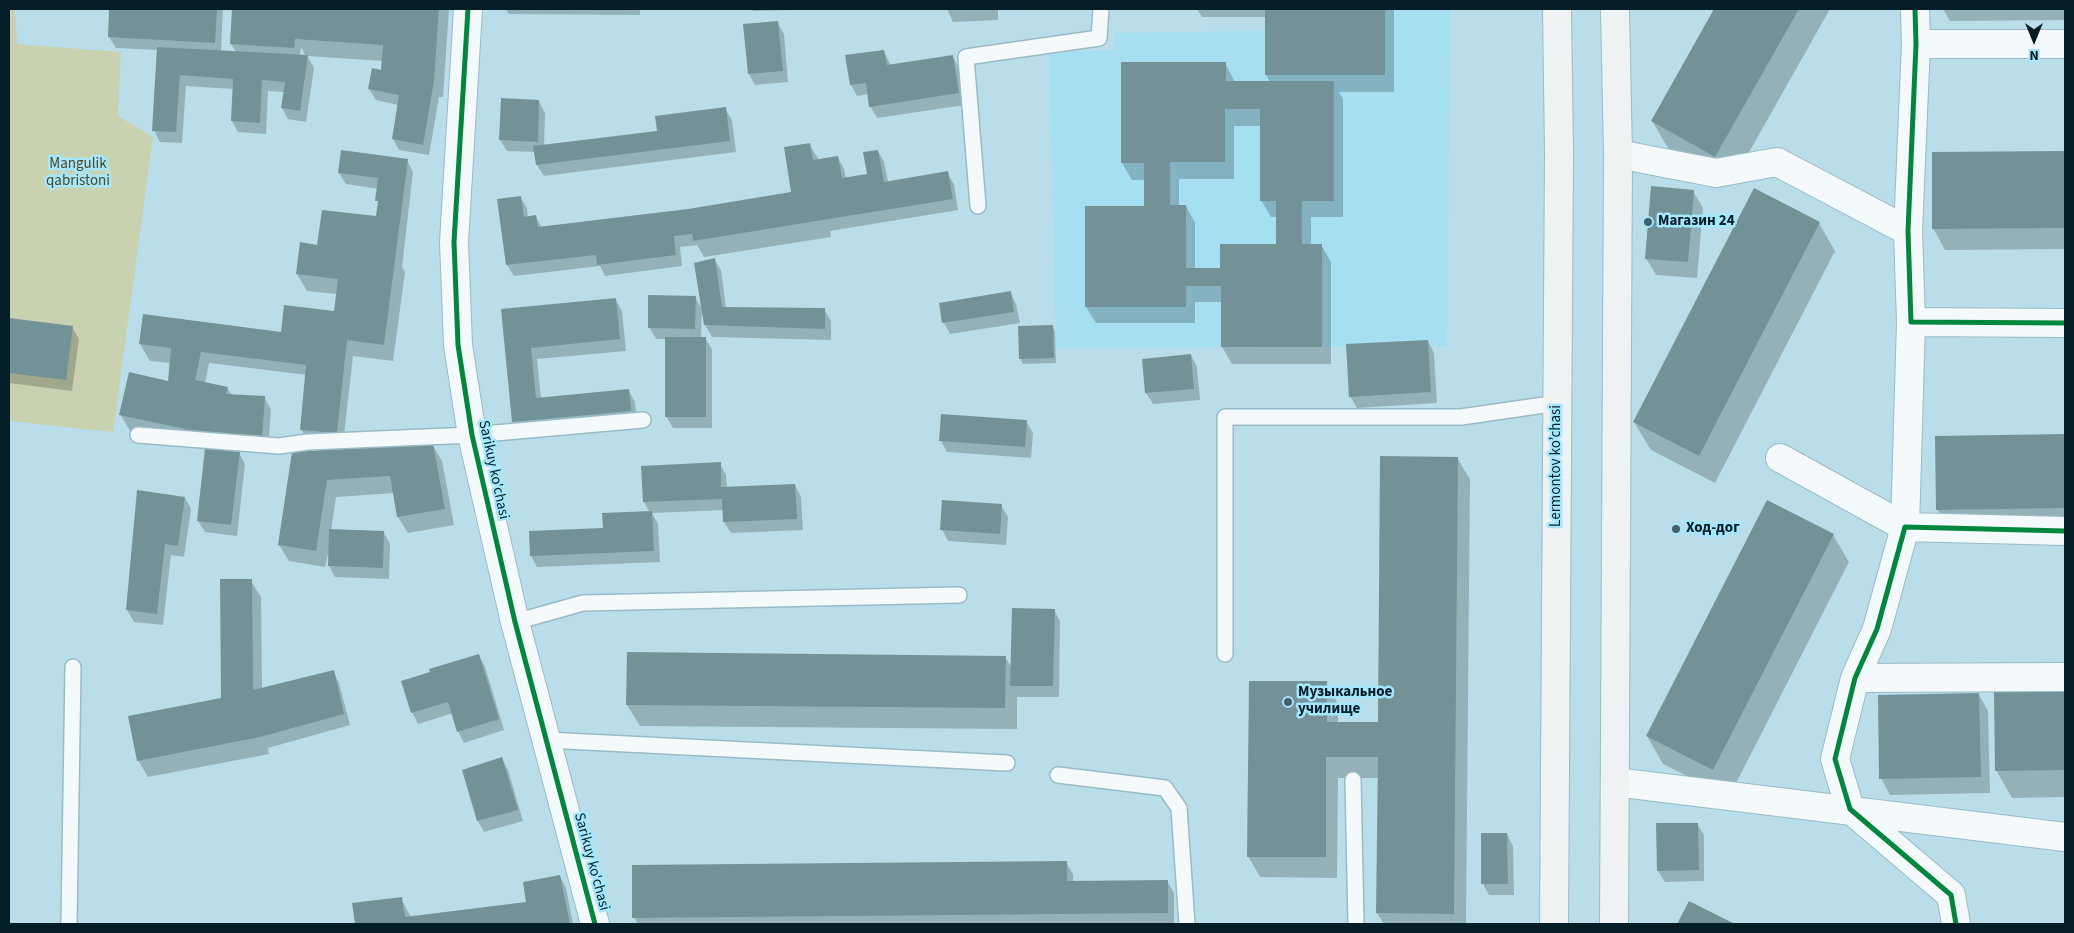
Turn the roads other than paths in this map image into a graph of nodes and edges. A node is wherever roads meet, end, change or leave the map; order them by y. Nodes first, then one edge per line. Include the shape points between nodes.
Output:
1 (468, 9) edge
2 (1101, 9) edge
3 (1557, 9) edge
4 (1615, 9) edge
5 (1915, 9) edge
6 (1916, 44) junction
7 (2065, 44) edge
8 (1618, 154) junction
9 (978, 206) dead end
10 (1908, 231) junction
11 (1911, 322) junction
12 (2065, 323) edge
13 (1558, 403) junction
14 (643, 420) dead end
15 (472, 434) junction
16 (138, 435) dead end
17 (1780, 458) dead end
18 (1905, 527) junction
19 (2065, 531) edge
20 (959, 595) dead end
21 (515, 622) junction
22 (1225, 654) dead end
23 (73, 667) dead end
24 (2065, 676) edge
25 (1855, 678) junction
26 (546, 740) junction
27 (1007, 763) dead end
28 (1058, 775) dead end
29 (1353, 780) dead end
30 (1615, 782) junction
31 (1850, 809) junction
32 (2065, 836) edge
33 (69, 924) edge
34 (595, 924) edge
35 (1187, 924) edge
36 (1356, 924) edge
37 (1554, 924) edge
38 (1614, 924) edge
39 (1956, 924) edge

1 - 15 street, Sarikuy ko'chasi via 454,242 458,345
2 - 9 lane via 1099,38 966,57
3 - 13 main road, Lermontov ko’chasi
4 - 8 main road
5 - 6 street
6 - 7 street
6 - 10 street
8 - 10 street via 1716,174 1776,162
8 - 30 main road
10 - 11 street
11 - 12 street
11 - 18 street
13 - 22 lane via 1461,417 1225,417
13 - 37 main road, Lermontov ko’chasi
14 - 15 lane
15 - 16 lane via 279,446
15 - 21 street, Sarikuy ko'chasi
17 - 18 street
18 - 19 street
18 - 25 street via 1877,629
20 - 21 lane via 583,603
21 - 26 street, Sarikuy ko'chasi
23 - 33 lane
24 - 25 street
25 - 31 street via 1835,759
26 - 27 lane
26 - 34 street, Sarikuy ko'chasi
28 - 35 lane via 1165,788 1179,808
29 - 36 lane
30 - 31 street
30 - 38 main road
31 - 32 street
31 - 39 street via 1951,895

